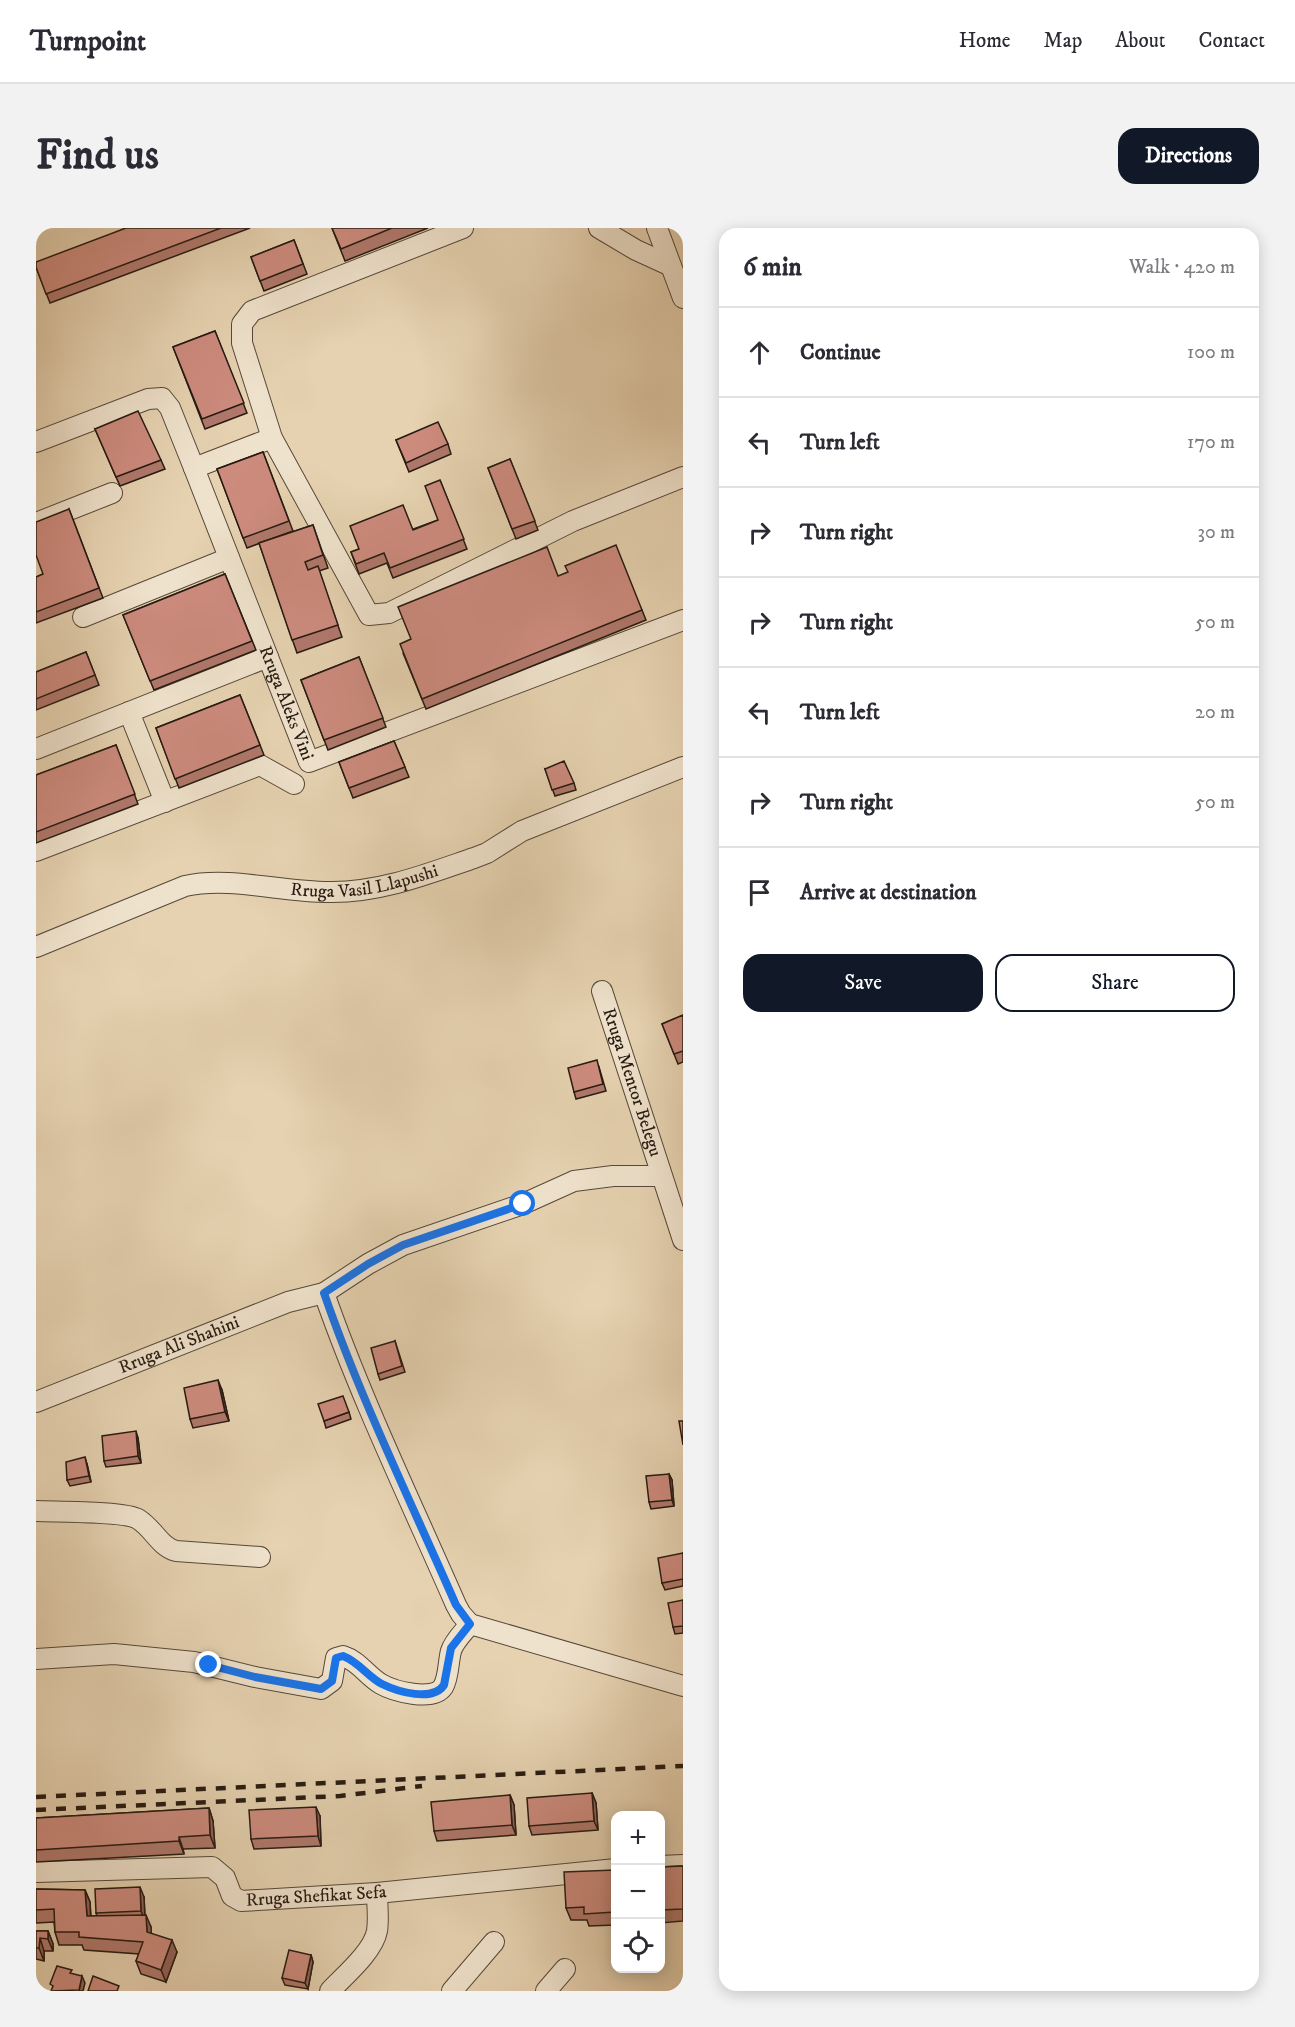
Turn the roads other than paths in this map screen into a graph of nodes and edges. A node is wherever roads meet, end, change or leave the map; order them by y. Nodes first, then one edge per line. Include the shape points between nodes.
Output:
1 (462, 228) edge
2 (599, 228) edge
3 (657, 228) edge
4 (671, 266) junction
5 (683, 298) edge
6 (272, 438) junction
7 (36, 442) edge
8 (195, 468) junction
9 (683, 477) edge
10 (112, 493) dead end
11 (36, 523) edge
12 (230, 558) junction
13 (83, 617) dead end
14 (683, 620) edge
15 (268, 657) junction
16 (129, 712) junction
17 (36, 749) edge
18 (683, 767) edge
19 (294, 784) dead end
20 (165, 802) junction
21 (36, 851) edge
22 (36, 946) edge
23 (602, 991) dead end
24 (661, 1176) junction
25 (683, 1240) edge
26 (324, 1293) junction
27 (36, 1402) edge
28 (36, 1511) edge
29 (260, 1557) dead end
30 (470, 1624) junction
31 (36, 1659) edge
32 (683, 1686) edge
33 (683, 1865) edge
34 (665, 1866) edge
35 (611, 1869) edge
36 (36, 1872) edge
37 (377, 1893) junction
38 (494, 1942) dead end
39 (565, 1969) dead end
40 (457, 1989) edge
41 (330, 1991) edge
42 (546, 1991) edge

1 - 6 street via 252,311 242,324 242,343
2 - 4 street
3 - 4 street
4 - 5 street
6 - 8 street
6 - 9 street via 369,615 389,613 573,521
7 - 8 street, Rruga Aleks Vini via 148,399 162,398
8 - 12 street, Rruga Aleks Vini
10 - 11 street
12 - 13 street
12 - 15 street, Rruga Aleks Vini
14 - 15 street, Rruga Aleks Vini via 309,762
15 - 16 street
16 - 17 street
16 - 20 street
18 - 22 street, Rruga Vasil Llapushi via 522,831 474,858 394,885 331,892 195,884
19 - 20 street via 260,765
20 - 21 street
23 - 24 street, Rruga Mentor Belegu
24 - 25 street, Rruga Mentor Belegu
24 - 26 street, Rruga Ali Shahini via 574,1181 523,1204 403,1245
26 - 27 street, Rruga Ali Shahini via 288,1302
26 - 30 street via 397,1474 456,1605
28 - 29 street via 130,1515 148,1527 166,1548
30 - 31 street via 451,1648 444,1685 428,1695 381,1684 343,1656 336,1658 332,1681 321,1689 183,1661 114,1654
30 - 32 street
33 - 34 street
35 - 37 street, Rruga Shefikat Sefa
36 - 37 street, Rruga Shefikat Sefa via 212,1867 221,1873 229,1892 241,1901
37 - 41 street via 375,1939
38 - 40 street
39 - 42 street

